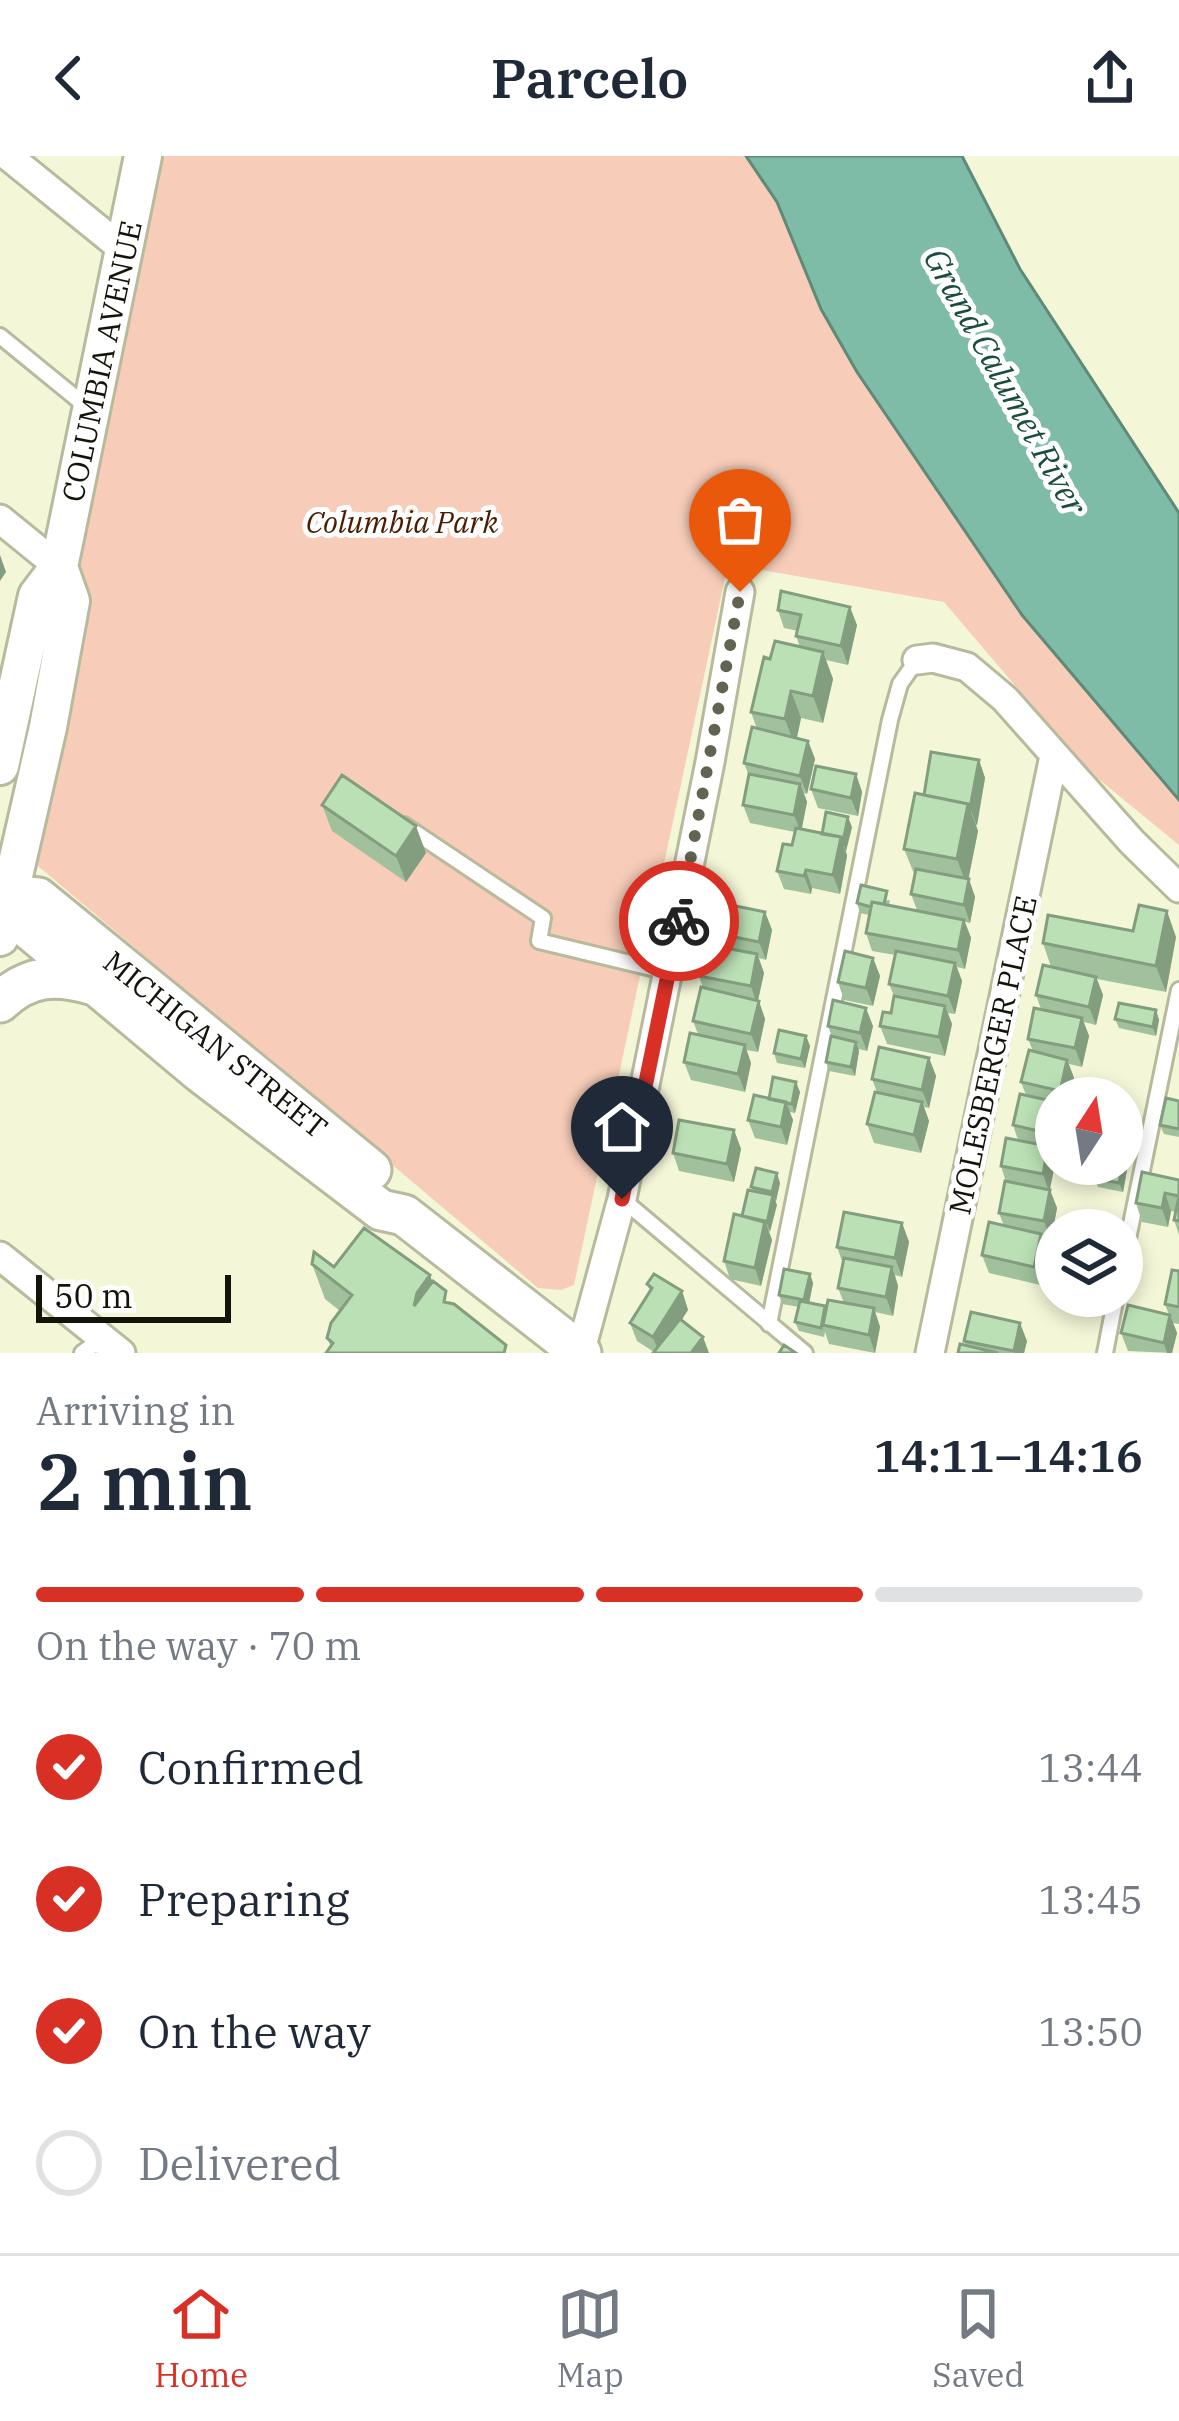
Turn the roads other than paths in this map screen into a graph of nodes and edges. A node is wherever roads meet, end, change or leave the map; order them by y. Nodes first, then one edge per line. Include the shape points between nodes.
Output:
1 (8, 156) edge
2 (142, 156) edge
3 (124, 250) junction
4 (0, 336) edge
5 (91, 410) junction
6 (0, 519) edge
7 (59, 566) junction
8 (740, 592) dead end
9 (917, 660) joint
10 (4, 716) edge
11 (1054, 756) junction
12 (0, 766) edge
13 (398, 821) edge
14 (1179, 888) edge
15 (4, 891) edge
16 (0, 937) edge
17 (668, 972) junction
18 (96, 985) junction
19 (1179, 990) edge
20 (0, 1002) edge
21 (622, 1199) junction
22 (1134, 1209) edge
23 (404, 1215) junction
24 (0, 1256) edge
25 (1112, 1317) edge
26 (769, 1324) junction
27 (119, 1351) edge
28 (82, 1353) edge
29 (580, 1353) edge
30 (805, 1353) edge
31 (930, 1353) edge
32 (1105, 1353) edge

1 - 3 street
2 - 3 street, COLUMBIA AVENUE
3 - 5 street, COLUMBIA AVENUE
4 - 5 lane
5 - 7 street, COLUMBIA AVENUE
6 - 7 street
7 - 10 street, COLUMBIA AVENUE via 37,596
7 - 15 street, COLUMBIA AVENUE via 71,601
8 - 17 street
9 - 11 street via 967,667
9 - 26 lane via 905,671 890,720
10 - 12 street, COLUMBIA AVENUE
11 - 14 street
11 - 31 street, MOLESBERGER PLACE
13 - 17 lane via 543,918 539,941
15 - 16 street, COLUMBIA AVENUE
15 - 18 main road, MICHIGAN STREET via 23,924
15 - 23 main road, MICHIGAN STREET via 38,898 401,1194
17 - 21 street
18 - 20 main road via 47,977
18 - 23 main road, MICHIGAN STREET via 381,1210
19 - 22 lane
21 - 26 lane
21 - 29 street
23 - 29 main road, MICHIGAN STREET
24 - 27 street
25 - 32 lane
26 - 30 lane
27 - 28 lane via 93,1346

